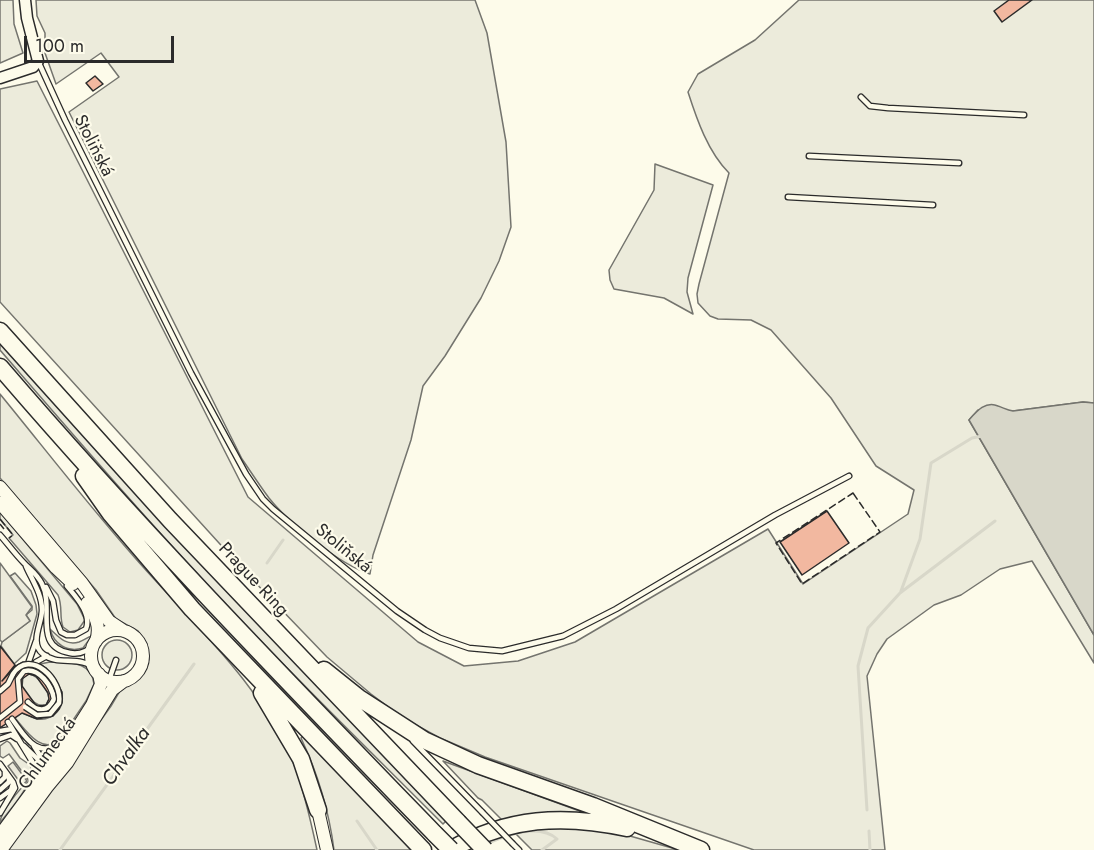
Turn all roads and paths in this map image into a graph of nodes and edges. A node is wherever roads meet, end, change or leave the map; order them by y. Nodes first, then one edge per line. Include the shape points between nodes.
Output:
1 (25, 0) edge
2 (38, 61) junction
3 (0, 78) edge
4 (861, 97) dead end
5 (1024, 115) dead end
6 (809, 156) dead end
7 (959, 162) dead end
8 (788, 197) dead end
9 (933, 205) dead end
10 (0, 331) edge
11 (0, 368) edge
12 (40, 414) junction
13 (849, 476) dead end
14 (0, 487) edge
15 (0, 503) edge
16 (0, 535) edge
17 (24, 563) junction
18 (56, 568) junction
19 (41, 580) junction
20 (274, 630) junction
21 (124, 631) junction
22 (95, 643) junction
23 (52, 644) junction
24 (35, 647) junction
25 (47, 657) junction
26 (116, 660) dead end
27 (28, 661) dead end
28 (36, 662) dead end
29 (244, 664) junction
30 (101, 675) junction
31 (124, 681) junction
32 (0, 691) edge
33 (383, 714) junction
34 (0, 718) edge
35 (12, 729) junction
36 (0, 731) edge
37 (23, 734) junction
38 (0, 738) edge
39 (18, 740) junction
40 (31, 742) junction
41 (68, 743) junction
42 (0, 764) edge
43 (67, 764) junction
44 (49, 770) junction
45 (3, 771) edge
46 (11, 779) junction
47 (0, 782) edge
48 (46, 787) junction
49 (0, 790) edge
50 (32, 791) junction
51 (0, 798) edge
52 (318, 810) joint
53 (0, 813) edge
54 (0, 835) edge
55 (421, 847) edge
56 (1, 850) edge
57 (327, 850) edge
58 (451, 850) edge
59 (485, 850) edge
60 (519, 850) edge
61 (700, 850) edge

1 - 2 street
2 - 3 street via 33,67
2 - 13 lane, Stoliňská via 185,362 246,474 273,509 397,610 440,638 469,648 502,651 563,636
4 - 5 lane via 870,106 888,108
6 - 7 lane
8 - 9 lane
10 - 20 highway, Prague Ring
11 - 12 highway
12 - 29 highway via 110,513
12 - 58 highway, bridge via 230,621
14 - 21 main road via 82,583 109,621
15 - 18 main road
16 - 17 lane
17 - 19 lane
17 - 24 lane via 42,606
18 - 19 lane via 87,615 84,631 71,636 61,632 53,601
18 - 22 main road via 93,613 98,627
19 - 23 lane via 48,603 46,632
20 - 33 highway
20 - 59 highway, Prague Ring, bridge
21 - 22 main road via 107,632
21 - 31 main road via 138,640 143,655 137,673
22 - 23 lane via 74,654
22 - 30 main road via 92,656
23 - 24 lane
24 - 25 lane
24 - 27 lane
25 - 28 lane
25 - 30 lane via 88,663
26 - 30 lane
29 - 52 highway via 301,759
29 - 55 highway
30 - 31 main road
30 - 41 main road, Chlumecká via 97,696
31 - 43 main road, Chlumecká via 112,690
32 - 34 lane, bridge via 21,666 28,664 44,670 58,689 59,698 50,714 37,715 27,705 46,709 52,703 53,693 36,671 24,671 18,679 20,702
33 - 60 lane, bridge
33 - 61 highway via 424,741 461,757
35 - 36 lane
35 - 37 lane
35 - 37 lane via 10,720
35 - 39 lane
37 - 40 lane
38 - 39 lane via 11,735
39 - 44 lane
39 - 50 lane via 36,770
40 - 41 lane via 48,750
40 - 44 lane
41 - 44 main road, Chlumecká
42 - 45 lane
43 - 44 lane
43 - 48 main road, Chlumecká
44 - 48 lane
44 - 50 main road, Chlumecká
45 - 46 lane
45 - 47 lane via 5,777
46 - 49 lane
46 - 51 lane via 11,790
46 - 53 lane via 14,791
48 - 56 main road, Chlumecká
50 - 54 main road, Chlumecká
52 - 57 main road
58 - 61 highway via 498,829 561,819 627,828

